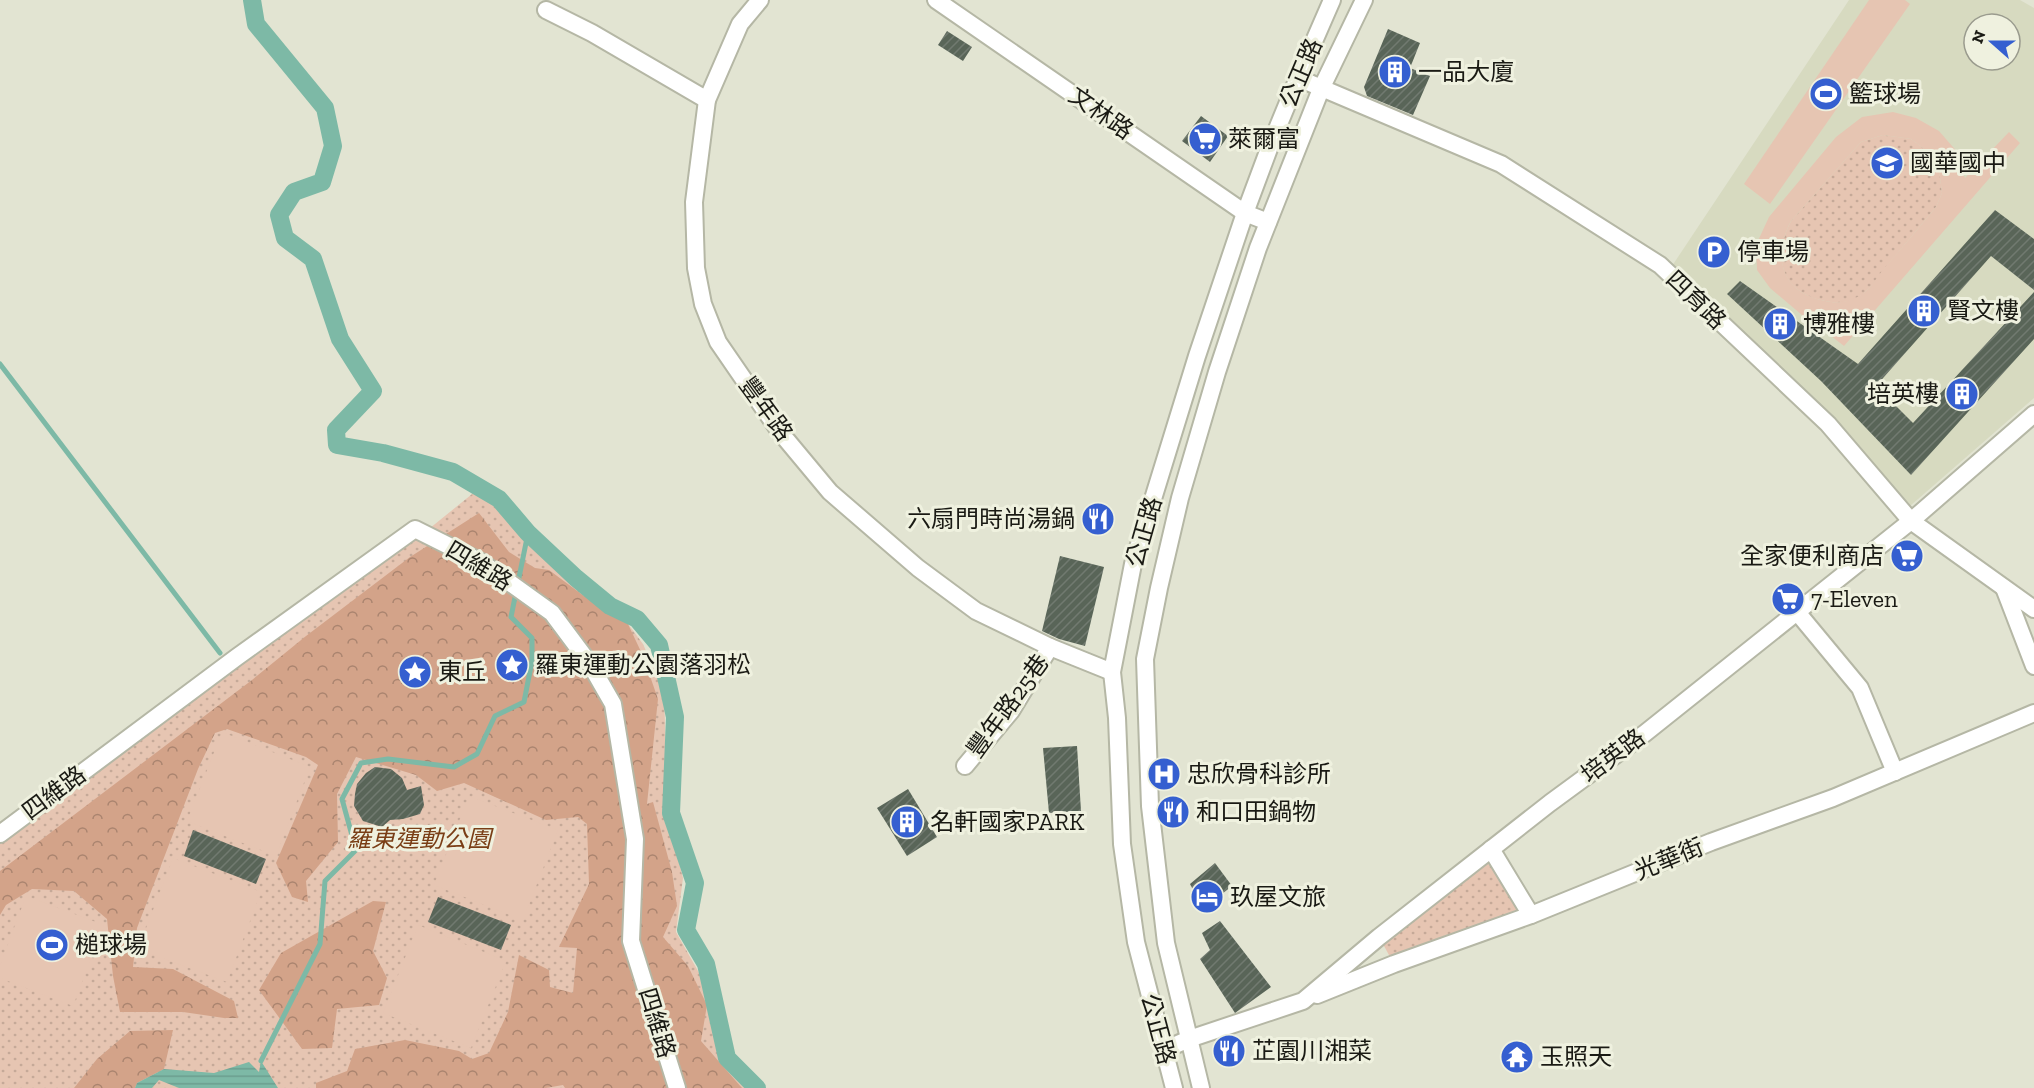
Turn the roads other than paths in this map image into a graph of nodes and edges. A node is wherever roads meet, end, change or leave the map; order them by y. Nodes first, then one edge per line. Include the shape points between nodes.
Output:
1 (760, 0) edge
2 (936, 0) edge
3 (1332, 0) edge
4 (1364, 0) edge
5 (546, 10) dead end
6 (1298, 78) junction
7 (1321, 89) junction
8 (707, 100) junction
9 (1245, 213) junction
10 (1268, 222) junction
11 (2034, 414) edge
12 (1911, 520) junction
13 (2004, 588) junction
14 (2034, 609) edge
15 (1797, 612) junction
16 (1050, 647) junction
17 (2034, 666) edge
18 (1112, 672) junction
19 (2034, 713) edge
20 (965, 766) dead end
21 (1895, 772) junction
22 (0, 834) edge
23 (1491, 849) junction
24 (1531, 915) junction
25 (1303, 1001) junction
26 (1189, 1039) junction
27 (1164, 1050) junction
28 (677, 1088) edge
29 (1174, 1088) edge
30 (1200, 1088) edge

1 - 8 street, 豐年路 via 741,24
2 - 9 street, 文林路
3 - 6 street, 公正路
4 - 7 street, 公正路
5 - 8 street
6 - 7 street, 四育路
6 - 9 street, 公正路
7 - 10 street, 公正路
7 - 12 street, 四育路 via 1501,164 1660,265 1828,424
8 - 16 street, 豐年路 via 694,202 696,268 703,304 718,342 780,432 830,492 976,612
9 - 10 street, 文林路
9 - 18 street, 公正路 via 1133,564
10 - 26 street, 公正路 via 1217,372 1180,498 1145,659 1150,806 1166,943
11 - 12 street, 培英路
12 - 13 street, 四育路
12 - 15 street, 培英路
13 - 14 street, 四育路
13 - 17 street
15 - 21 street via 1860,688
15 - 23 street, 培英路
16 - 18 street, 豐年路
16 - 20 street, 豐年路25巷 via 1011,711
18 - 27 street, 公正路 via 1122,844 1136,942
19 - 21 street, 光華街
21 - 24 street, 光華街
22 - 28 street, 四維路 via 415,529 480,562 552,612 613,704 635,839 631,941
23 - 24 street
23 - 25 street, 培英路
24 - 25 street, 光華街
25 - 26 street, 培英路
26 - 27 street, 培英路
26 - 30 street, 公正路
27 - 29 street, 公正路

